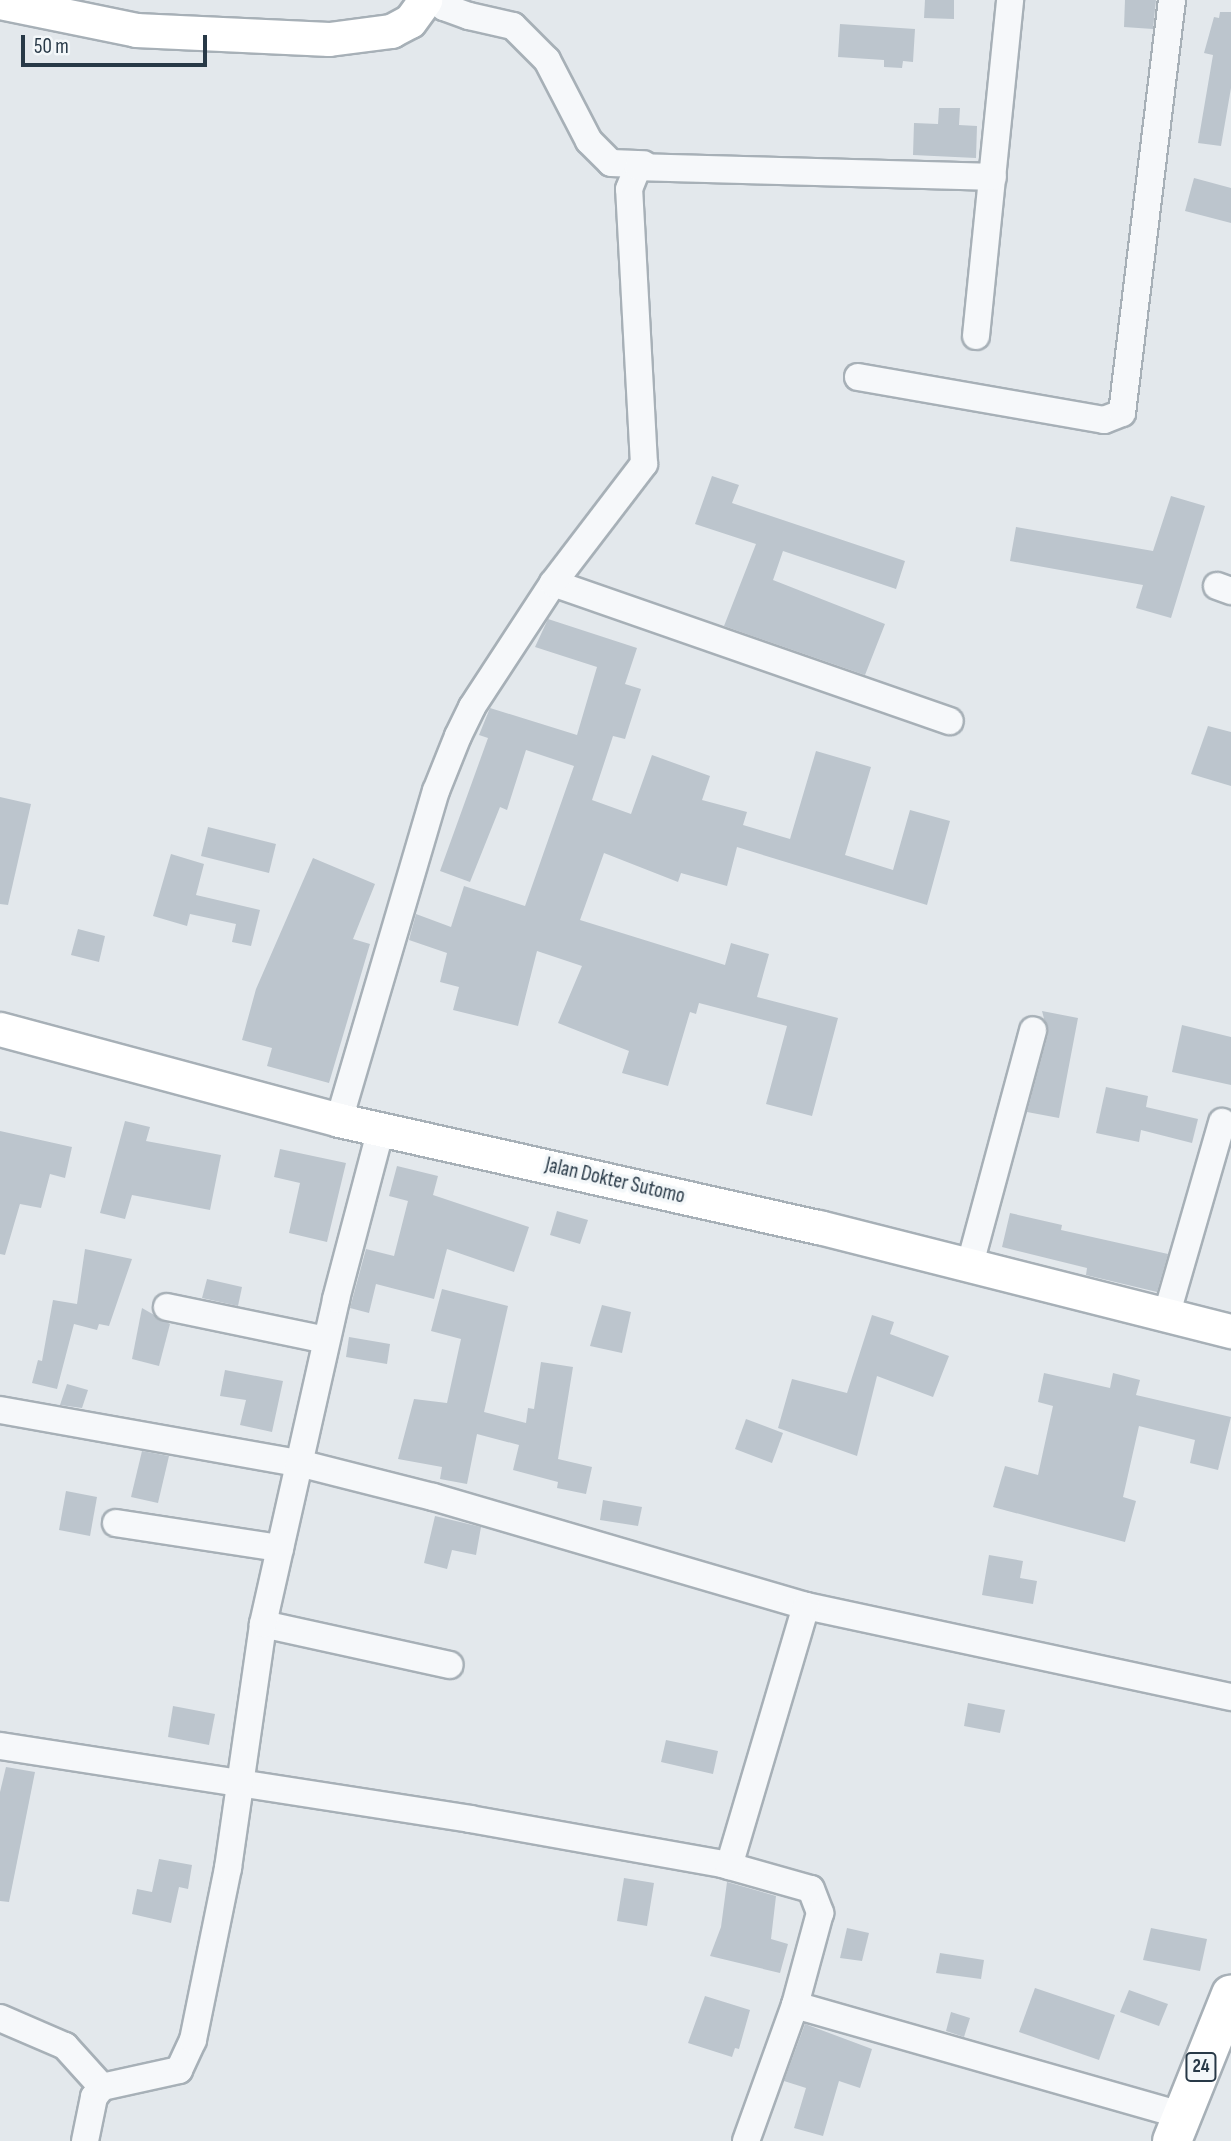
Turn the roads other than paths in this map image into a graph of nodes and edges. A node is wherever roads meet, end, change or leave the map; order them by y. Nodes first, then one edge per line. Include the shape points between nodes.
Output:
1 (425, 0) edge
2 (439, 0) edge
3 (1010, 0) edge
4 (1172, 0) edge
5 (0, 2) edge
6 (644, 164) junction
7 (993, 177) junction
8 (976, 336) dead end
9 (858, 377) dead end
10 (553, 583) junction
11 (950, 721) dead end
12 (0, 1029) edge
13 (1033, 1030) dead end
14 (339, 1120) junction
15 (1222, 1122) dead end
16 (381, 1129) junction
17 (970, 1264) junction
18 (167, 1307) dead end
19 (1167, 1314) junction
20 (1231, 1331) edge
21 (326, 1340) junction
22 (0, 1410) edge
23 (299, 1463) junction
24 (116, 1523) dead end
25 (280, 1548) junction
26 (806, 1606) junction
27 (263, 1623) junction
28 (450, 1665) dead end
29 (1231, 1697) edge
30 (0, 1746) edge
31 (240, 1783) junction
32 (729, 1866) junction
33 (795, 2005) junction
34 (1229, 2006) edge
35 (0, 2018) edge
36 (102, 2087) junction
37 (1177, 2128) edge
38 (85, 2141) edge
39 (746, 2141) edge

1 - 5 main road via 410,21 391,31 329,39 136,30
2 - 6 street via 444,7 469,16 513,26 547,60 589,141 611,163
3 - 7 street
4 - 9 street via 1122,413 1104,420
6 - 7 street
6 - 10 street via 632,176 629,189 644,464
7 - 8 street
10 - 11 street
10 - 14 street via 472,707 441,780
12 - 14 main road, Jalan Dokter Sutomo
13 - 17 street
14 - 16 main road, Jalan Dokter Sutomo
15 - 19 street
16 - 17 main road, Jalan Dokter Sutomo
16 - 21 street
17 - 19 main road, Jalan Dokter Sutomo
18 - 21 street
19 - 20 main road, Jalan Dokter Sutomo
21 - 23 street
22 - 23 street
23 - 25 street
23 - 26 street via 433,1497
24 - 25 street
25 - 27 street
26 - 29 street
26 - 32 street
27 - 28 street
27 - 31 street
30 - 31 street
31 - 32 street
31 - 36 street via 211,1961 187,2056 179,2070
32 - 33 street via 811,1889 818,1898 820,1913
33 - 37 street
33 - 39 street
34 - 37 highway, 24
35 - 36 street via 65,2046
36 - 38 street via 94,2097

